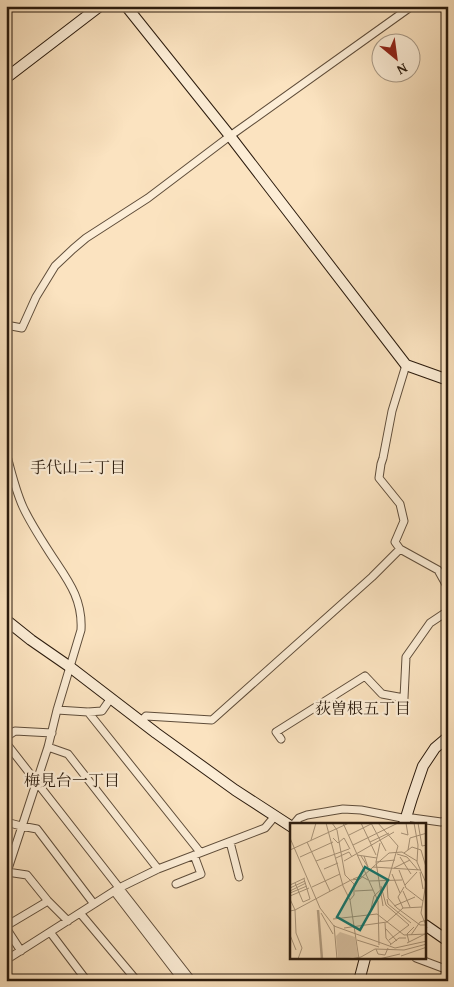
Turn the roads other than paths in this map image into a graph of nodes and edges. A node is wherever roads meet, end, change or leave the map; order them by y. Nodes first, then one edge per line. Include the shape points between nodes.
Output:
1 (100, 6) edge
2 (126, 6) edge
3 (412, 6) edge
4 (6, 78) edge
5 (230, 136) junction
6 (7, 326) edge
7 (406, 365) junction
8 (448, 380) edge
9 (6, 452) edge
10 (400, 549) junction
11 (448, 588) edge
12 (448, 611) edge
13 (6, 620) edge
14 (70, 667) junction
15 (110, 698) junction
16 (57, 710) junction
17 (88, 712) junction
18 (141, 721) junction
19 (52, 733) junction
20 (6, 737) edge
21 (448, 737) edge
22 (280, 739) dead end
23 (6, 743) edge
24 (48, 747) junction
25 (36, 781) junction
26 (275, 816) junction
27 (448, 820) edge
28 (405, 821) edge
29 (6, 822) edge
30 (296, 823) edge
31 (290, 824) edge
32 (21, 826) junction
33 (230, 842) junction
34 (197, 853) junction
35 (158, 869) junction
36 (7, 874) edge
37 (239, 878) dead end
38 (176, 884) dead end
39 (117, 890) junction
40 (48, 901) junction
41 (94, 904) junction
42 (80, 913) junction
43 (68, 921) junction
44 (426, 926) edge
45 (6, 927) edge
46 (50, 932) junction
47 (448, 940) edge
48 (21, 951) junction
49 (6, 960) edge
50 (365, 960) edge
51 (421, 960) edge
52 (448, 970) edge
53 (84, 979) edge
54 (179, 980) edge
55 (137, 981) edge
56 (192, 981) edge
57 (360, 981) edge

1 - 4 street
2 - 5 street
3 - 5 street
5 - 6 street via 73,249 55,266 22,328
5 - 7 street
7 - 8 street
7 - 10 street via 392,411 379,478 400,504 404,521 395,542
9 - 14 street via 23,507 79,605 82,630
10 - 11 street via 438,570
10 - 18 street via 212,720 146,716
12 - 22 street via 430,623 406,657 404,698 382,694 365,676 276,732
13 - 14 street
14 - 15 street
14 - 16 street
15 - 17 street via 102,711
15 - 18 street
16 - 17 street
16 - 19 street
17 - 34 street
18 - 26 street
19 - 20 street via 15,731
19 - 24 street
21 - 28 street via 435,748 423,766
23 - 25 street
24 - 25 street
24 - 35 street via 68,754
25 - 32 street
25 - 39 street
26 - 31 street
26 - 33 street via 265,828
27 - 28 street
28 - 30 street via 343,808 307,815
29 - 32 street
32 - 36 street
32 - 41 street via 37,829
33 - 34 street
33 - 37 street
34 - 35 street
34 - 38 street via 201,874
35 - 39 street
36 - 40 street via 28,875
39 - 41 street
39 - 54 street
39 - 56 street
40 - 43 street
40 - 45 street
41 - 42 street
42 - 43 street
42 - 55 street
43 - 46 street
44 - 47 street
45 - 48 street
46 - 48 street
46 - 53 street
48 - 49 street
50 - 57 street
51 - 52 street

